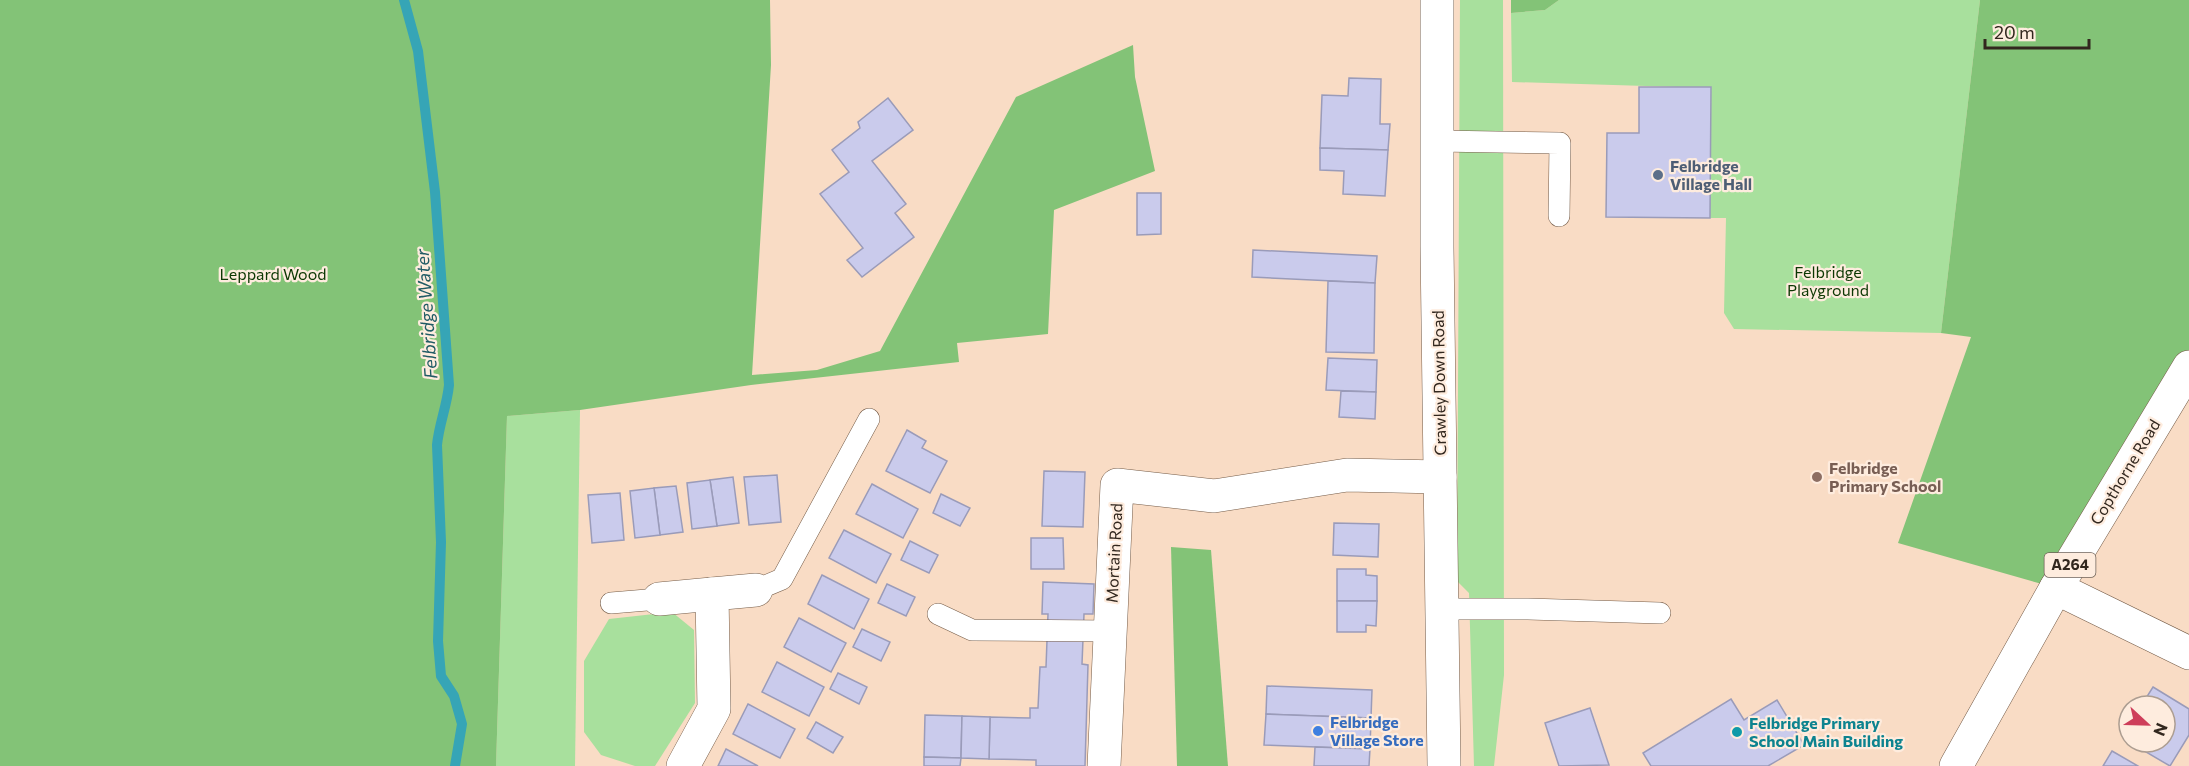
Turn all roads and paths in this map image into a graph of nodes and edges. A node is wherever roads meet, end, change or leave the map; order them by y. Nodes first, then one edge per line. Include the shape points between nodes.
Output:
1 (1437, 0) edge
2 (1438, 141) junction
3 (1559, 216) dead end
4 (2189, 367) edge
5 (868, 419) dead end
6 (1440, 477) junction
7 (2056, 588) junction
8 (756, 590) joint
9 (712, 594) junction
10 (659, 599) joint
11 (611, 603) dead end
12 (1441, 609) junction
13 (1660, 613) dead end
14 (938, 614) dead end
15 (1110, 631) junction
16 (2189, 653) edge
17 (684, 766) edge
18 (1104, 766) edge
19 (1444, 766) edge
20 (1956, 766) edge

1 - 2 main road, Crawley Down Road
2 - 3 lane via 1560,143
2 - 6 main road, Crawley Down Road
4 - 7 main road, Copthorne Road / A264
5 - 8 lane via 782,579
6 - 12 main road, Crawley Down Road
6 - 15 main road, Mortain Road via 1347,475 1214,496 1117,485
7 - 16 main road
7 - 20 main road, Copthorne Road / A264
8 - 9 main road
9 - 10 main road
9 - 17 main road via 714,709
10 - 11 lane
12 - 13 lane
12 - 19 main road, Crawley Down Road
14 - 15 lane via 972,630
15 - 18 main road, Mortain Road

